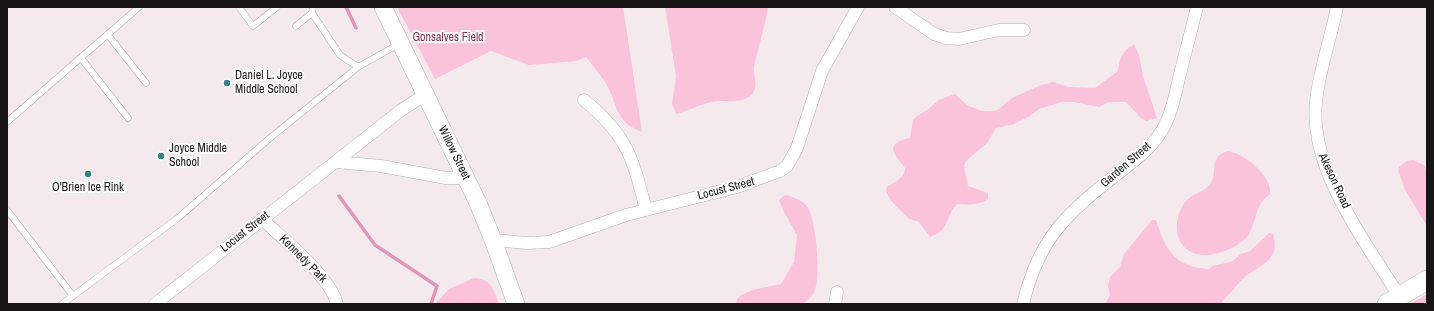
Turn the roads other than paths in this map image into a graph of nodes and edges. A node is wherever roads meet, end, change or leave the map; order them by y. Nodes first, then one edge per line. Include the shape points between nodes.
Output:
1 (139, 7) edge
2 (239, 7) edge
3 (277, 7) edge
4 (383, 7) edge
5 (858, 7) edge
6 (895, 7) edge
7 (1197, 7) edge
8 (1337, 7) edge
9 (312, 10) edge
10 (296, 26) dead end
11 (1024, 30) dead end
12 (108, 35) junction
13 (401, 43) junction
14 (81, 58) junction
15 (358, 67) junction
16 (146, 83) dead end
17 (426, 94) junction
18 (584, 100) dead end
19 (128, 118) dead end
20 (7, 122) edge
21 (336, 162) junction
22 (466, 178) junction
23 (7, 210) edge
24 (646, 210) junction
25 (262, 219) junction
26 (493, 240) junction
27 (1427, 280) edge
28 (838, 292) dead end
29 (73, 296) junction
30 (1393, 300) edge
31 (62, 304) edge
32 (155, 304) edge
33 (337, 304) edge
34 (516, 304) edge
35 (835, 304) edge
36 (1023, 304) edge

1 - 12 lane
2 - 3 lane via 253,26
4 - 13 street, Willow Street
5 - 24 street, Locust Street via 822,71 799,142 787,166 763,179
6 - 11 street via 934,34 946,38 959,39 1000,30
7 - 36 street, Garden Street via 1169,116 1161,132 1149,147 1065,218 1030,276
8 - 30 street, Akeson Road via 1317,94 1315,118 1318,144 1323,164
9 - 10 lane
9 - 15 lane via 340,55
12 - 14 lane
12 - 16 lane
13 - 15 lane
13 - 17 street, Willow Street
14 - 19 lane
14 - 20 lane
15 - 29 lane via 270,138 178,218
17 - 21 street, Locust Street via 400,110
17 - 22 street, Willow Street
18 - 24 street via 607,119 628,149
21 - 22 street via 381,166 446,178
21 - 25 street, Locust Street
22 - 26 street, Willow Street
23 - 29 lane
24 - 26 street, Locust Street via 548,242
25 - 32 street, Locust Street
25 - 33 street, Kennedy Park via 322,277 331,289
26 - 34 street, Willow Street
27 - 30 main road
28 - 35 street
29 - 31 lane

